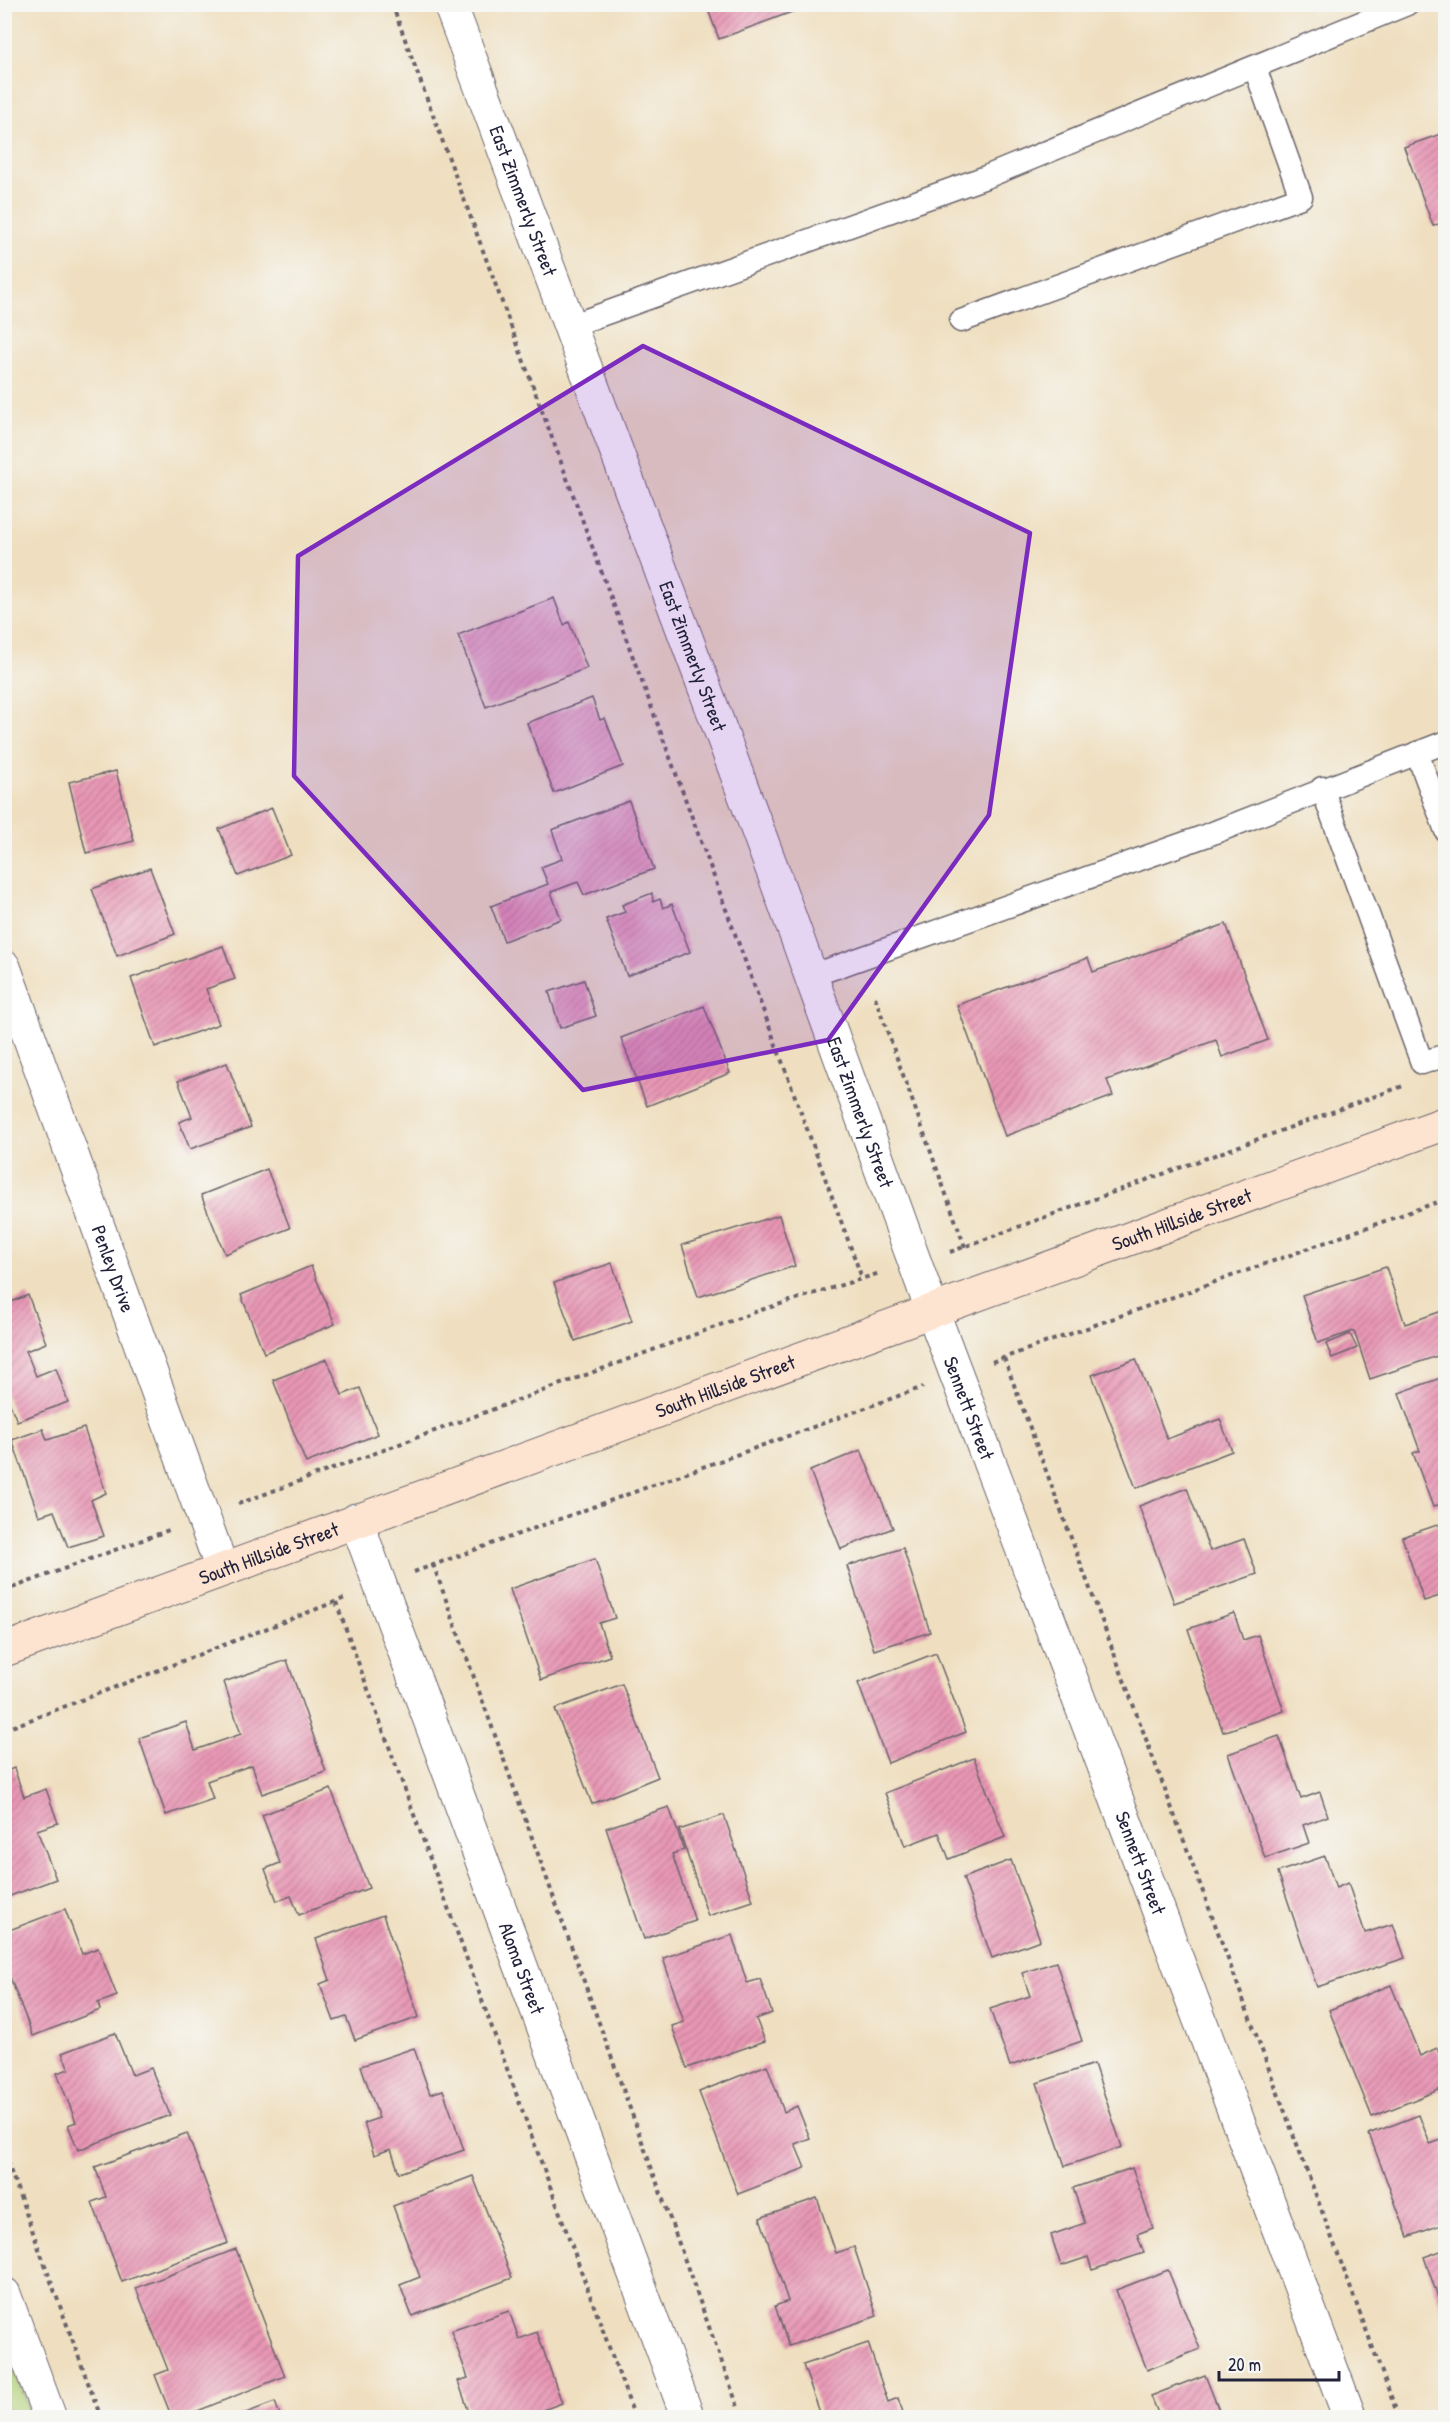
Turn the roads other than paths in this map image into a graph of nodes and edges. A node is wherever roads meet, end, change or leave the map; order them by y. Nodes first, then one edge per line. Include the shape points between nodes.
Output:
1 (450, 4) edge
2 (1407, 4) edge
3 (1255, 68) junction
4 (961, 321) dead end
5 (570, 326) junction
6 (1446, 742) edge
7 (1417, 753) junction
8 (1322, 788) junction
9 (1446, 831) edge
10 (4, 968) edge
11 (811, 976) junction
12 (1446, 1055) edge
13 (1446, 1123) edge
14 (932, 1310) junction
15 (356, 1520) junction
16 (222, 1569) junction
17 (4, 1650) edge
18 (4, 2294) edge
19 (50, 2418) edge
20 (688, 2418) edge
21 (1350, 2418) edge

1 - 5 street, East Zimmerly Street
2 - 3 lane
3 - 4 lane via 1302,197
3 - 5 lane via 986,177
5 - 11 street, East Zimmerly Street
6 - 7 lane
7 - 8 lane
7 - 9 lane
8 - 11 lane via 1205,836
8 - 12 lane via 1417,1073
10 - 16 street, Penley Drive
11 - 14 street, East Zimmerly Street
13 - 14 main road, South Hillside Street
14 - 15 main road, South Hillside Street
14 - 21 street, Sennett Street
15 - 16 main road, South Hillside Street
15 - 20 street, Aloma Street
16 - 17 main road, South Hillside Street
18 - 19 street

